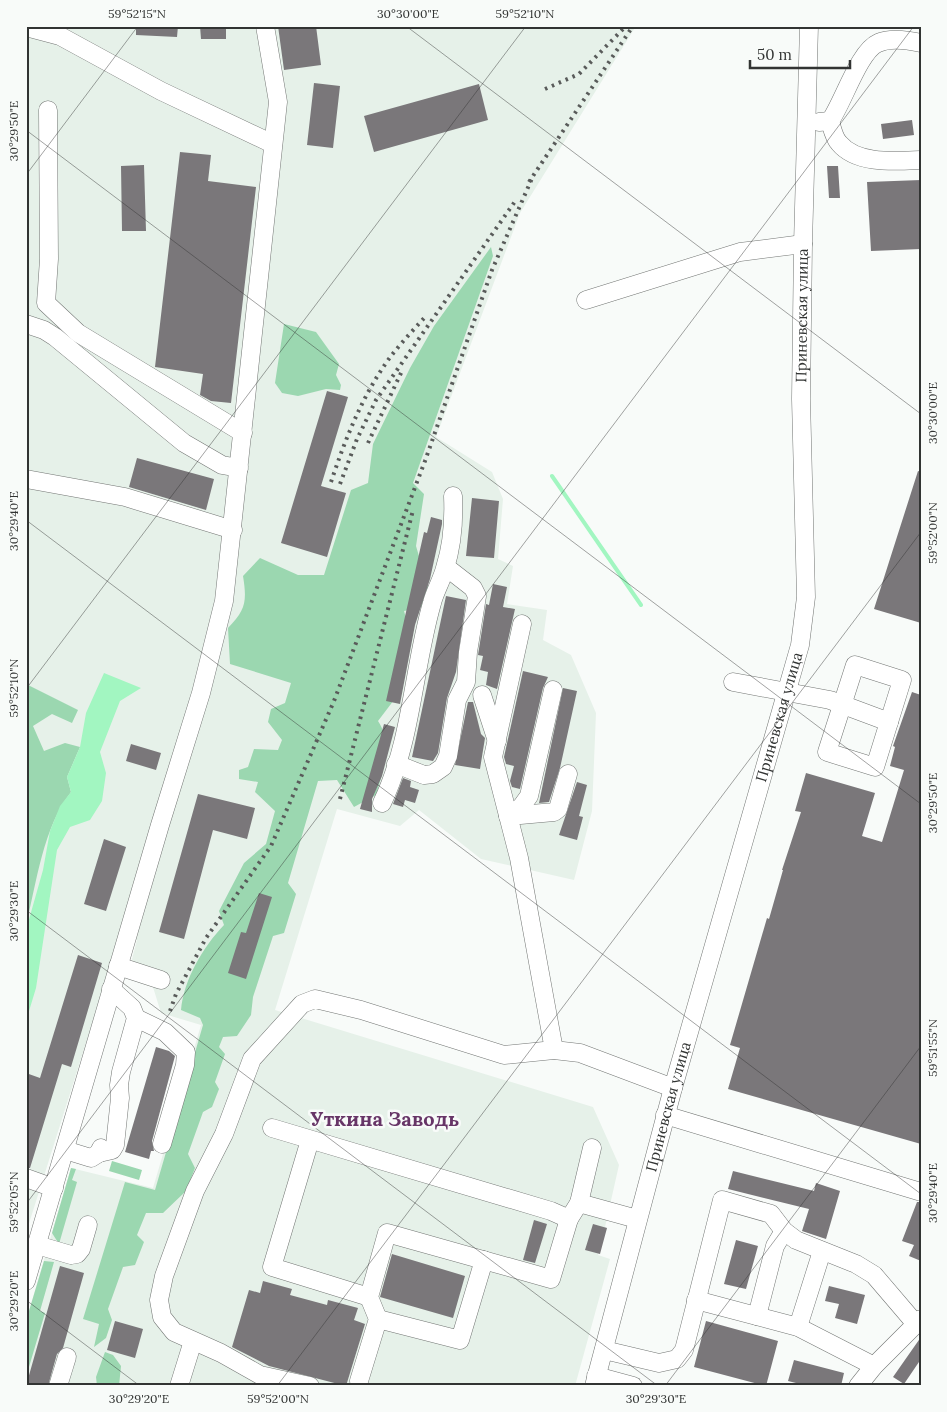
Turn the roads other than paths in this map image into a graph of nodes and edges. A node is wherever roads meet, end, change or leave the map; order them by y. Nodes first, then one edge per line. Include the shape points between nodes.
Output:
1 (265, 26) edge
2 (809, 26) edge
3 (26, 27) edge
4 (921, 43) edge
5 (48, 110) dead end
6 (806, 122) junction
7 (830, 122) junction
8 (273, 144) junction
9 (921, 160) edge
10 (803, 244) junction
11 (586, 300) dead end
12 (26, 324) edge
13 (243, 433) junction
14 (239, 468) junction
15 (26, 479) edge
16 (453, 496) dead end
17 (234, 530) junction
18 (446, 567) junction
19 (522, 624) dead end
20 (466, 682) junction
21 (733, 682) dead end
22 (553, 690) dead end
23 (788, 692) junction
24 (482, 695) junction
25 (505, 706) junction
26 (842, 706) junction
27 (889, 722) junction
28 (497, 741) junction
29 (396, 764) junction
30 (568, 774) dead end
31 (382, 803) dead end
32 (508, 816) junction
33 (118, 966) junction
34 (161, 980) dead end
35 (111, 989) junction
36 (136, 1018) junction
37 (554, 1050) junction
38 (673, 1088) junction
39 (666, 1115) junction
40 (272, 1128) dead end
41 (310, 1140) junction
42 (162, 1144) dead end
43 (592, 1148) dead end
44 (64, 1150) junction
45 (26, 1178) edge
46 (54, 1188) junction
47 (921, 1192) edge
48 (579, 1203) junction
49 (569, 1219) junction
50 (637, 1219) junction
51 (88, 1225) dead end
52 (784, 1231) junction
53 (37, 1245) junction
54 (822, 1252) junction
55 (484, 1260) junction
56 (26, 1281) edge
57 (369, 1298) junction
58 (696, 1300) junction
59 (756, 1316) junction
60 (378, 1319) junction
61 (918, 1321) edge
62 (798, 1327) junction
63 (193, 1341) junction
64 (604, 1350) junction
65 (67, 1357) dead end
66 (645, 1360) junction
67 (874, 1366) junction
68 (359, 1381) dead end
69 (595, 1381) edge
70 (58, 1386) edge
71 (179, 1386) edge
72 (310, 1386) edge
73 (633, 1386) edge
74 (638, 1386) edge
75 (858, 1386) edge

1 - 8 street via 278,102
2 - 6 street, Приневская улица
3 - 8 street via 60,36 161,91
4 - 7 street via 902,39 878,43 862,58
5 - 13 street via 46,303 78,333
6 - 7 street
6 - 10 street, Приневская улица
7 - 9 street via 838,143 854,154 882,161
8 - 13 street
10 - 11 street via 740,252
10 - 23 street, Приневская улица via 806,596 800,645
12 - 14 street via 55,337 184,443 222,465
13 - 14 street
14 - 17 street
15 - 17 street via 125,497
16 - 18 street
17 - 33 street via 224,601 202,694
18 - 20 street via 473,588 477,596
18 - 29 street via 432,603
19 - 25 street
20 - 24 street
20 - 29 street via 457,700 448,756 443,767 424,776
21 - 23 street
22 - 32 street via 529,796
23 - 26 street via 830,700
23 - 38 street, Приневская улица
24 - 25 street
24 - 28 street
25 - 28 street
26 - 27 street
26 - 27 street via 855,665 902,680
26 - 27 street via 827,752 875,767
28 - 32 street via 493,757
29 - 31 street
30 - 32 street via 558,809 554,812
32 - 37 street via 519,858
33 - 34 street
33 - 35 street
35 - 36 street via 132,1008
35 - 44 street
36 - 42 street via 165,1032 186,1052
36 - 44 street via 120,1072 115,1145 112,1150 100,1151 91,1158
37 - 38 street via 580,1053
37 - 63 street via 504,1055 361,1010 315,999 302,1004 252,1059 224,1134 195,1191 164,1276 159,1300 162,1317 174,1332
38 - 39 street, Приневская улица
39 - 47 street
39 - 50 street, Приневская улица
40 - 41 street
41 - 49 street
41 - 57 street via 272,1267
43 - 48 street
44 - 46 street
45 - 46 street
46 - 53 street
48 - 49 street
48 - 50 street
49 - 55 street via 551,1279
50 - 64 street, Приневская улица
51 - 53 street via 77,1254
52 - 54 street
52 - 58 street via 771,1214 722,1200
52 - 59 street via 775,1246
53 - 56 street
54 - 61 street via 856,1264 874,1275
54 - 62 street
55 - 57 street via 387,1233
55 - 60 street via 460,1340
57 - 60 street
58 - 59 street
58 - 66 street via 684,1350 677,1359 659,1363
59 - 62 street
60 - 68 street
61 - 67 street
62 - 67 street
63 - 71 street
63 - 72 street via 260,1375
64 - 66 street
64 - 69 street, Приневская улица
65 - 70 street
66 - 74 street
67 - 75 street
69 - 73 street

